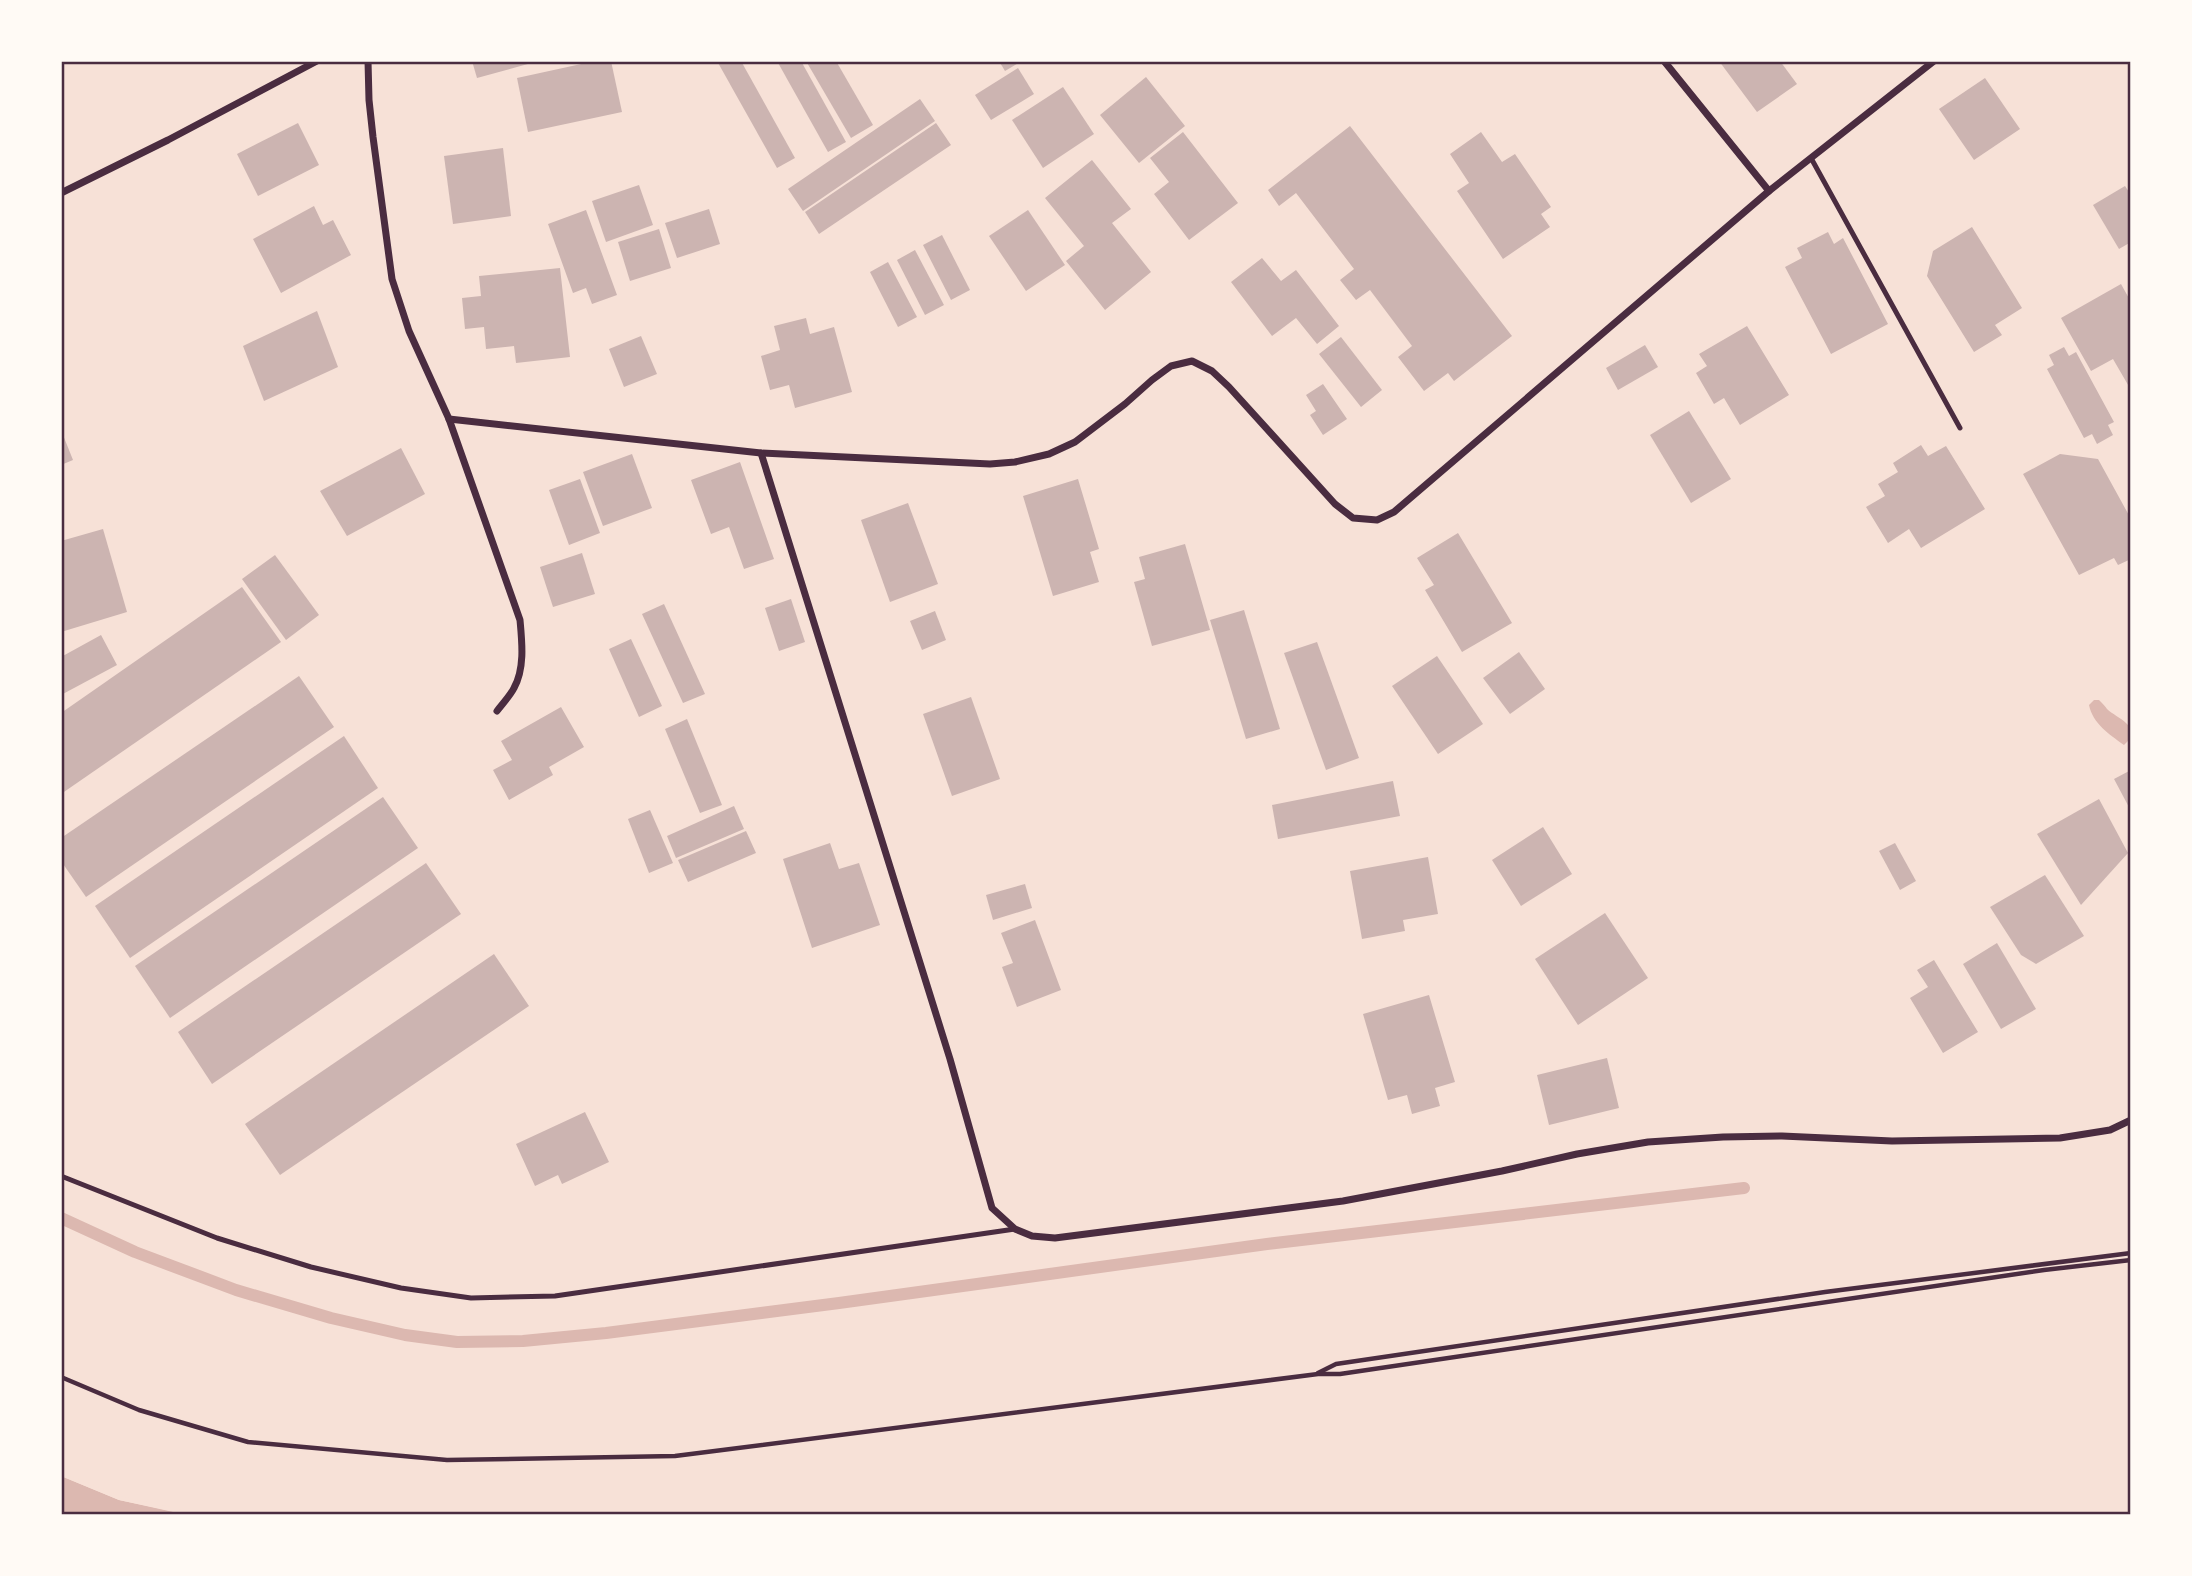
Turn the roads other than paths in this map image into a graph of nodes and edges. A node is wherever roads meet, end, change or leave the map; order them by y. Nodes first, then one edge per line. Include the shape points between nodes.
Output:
1 (317, 61) edge
2 (368, 61) edge
3 (1664, 61) edge
4 (1934, 61) edge
5 (1811, 158) junction
6 (1769, 191) junction
7 (61, 193) edge
8 (449, 419) junction
9 (1961, 428) dead end
10 (761, 453) junction
11 (497, 711) dead end
12 (2131, 1120) edge
13 (61, 1176) edge
14 (1015, 1229) junction

1 - 7 street
2 - 8 street via 371,125 392,279
3 - 6 street
4 - 5 street
5 - 6 street
5 - 9 lane
6 - 10 street via 1421,491 1377,520 1353,518 1335,504 1229,387 1192,361 1171,366 1074,442 1015,462 962,464
8 - 10 street
8 - 11 street via 520,621 520,669
10 - 14 street via 992,1208
12 - 14 street via 2110,1130 2060,1138 1892,1141 1782,1136 1648,1142 1343,1201 1055,1237 1032,1236
13 - 14 lane via 217,1238 310,1267 401,1288 471,1297 555,1296

